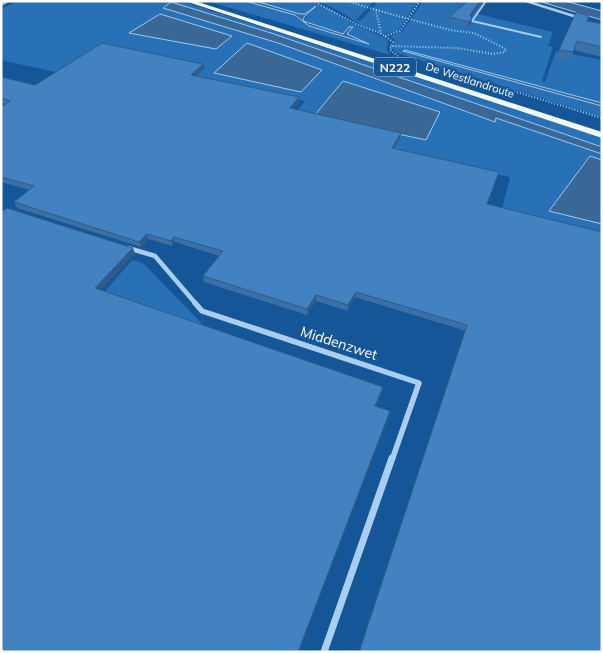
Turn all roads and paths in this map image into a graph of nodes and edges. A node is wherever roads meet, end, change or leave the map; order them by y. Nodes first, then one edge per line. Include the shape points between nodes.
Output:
1 (8, 1) edge
2 (188, 1) edge
3 (201, 1) edge
4 (313, 1) edge
5 (347, 1) edge
6 (420, 1) edge
7 (486, 1) edge
8 (526, 1) edge
9 (1, 4) edge
10 (374, 10) junction
11 (583, 19) edge
12 (407, 20) junction
13 (381, 34) junction
14 (385, 36) junction
15 (540, 37) dead end
16 (390, 46) junction
17 (405, 58) dead end
18 (424, 64) dead end
19 (602, 118) edge
20 (602, 130) edge
21 (602, 136) edge
22 (119, 245) edge
23 (324, 652) edge

1 - 9 street
2 - 21 main road, De Westlandroute / N222
3 - 20 main road, De Westlandroute / N222
4 - 13 path
5 - 10 path
6 - 12 path
7 - 15 lane via 472,21
8 - 11 street
10 - 12 path
10 - 13 path
12 - 14 path via 400,31
12 - 16 path via 474,33 506,49 493,54 457,48
13 - 14 path
14 - 16 path via 393,42
16 - 17 path via 396,55
18 - 19 path
22 - 23 street, Middenzwet via 156,256 202,310 419,383

